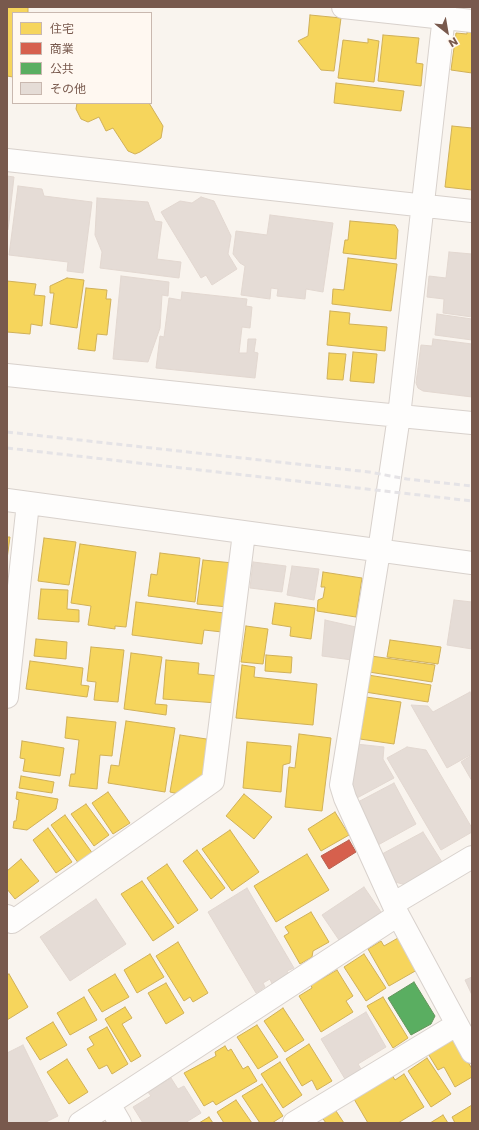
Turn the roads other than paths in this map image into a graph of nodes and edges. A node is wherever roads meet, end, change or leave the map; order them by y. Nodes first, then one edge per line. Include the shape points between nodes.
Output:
1 (343, 7) edge
2 (444, 13) edge
3 (472, 22) edge
4 (7, 160) edge
5 (421, 205) junction
6 (472, 211) edge
7 (7, 375) edge
8 (399, 416) junction
9 (472, 423) edge
10 (7, 500) edge
11 (28, 503) junction
12 (244, 533) junction
13 (379, 551) junction
14 (472, 563) edge
15 (7, 697) edge
16 (472, 856) edge
17 (396, 909) junction
18 (7, 916) edge
19 (456, 1025) junction
20 (472, 1052) edge
21 (109, 1104) junction
22 (80, 1123) edge
23 (120, 1123) edge
24 (294, 1123) edge

1 - 2 street
2 - 3 street
2 - 5 street
4 - 5 street
5 - 6 street
5 - 8 street
7 - 8 street
8 - 9 street
8 - 13 street
10 - 11 street
11 - 12 street
11 - 15 street
12 - 13 street
12 - 18 street via 213,781 12,922
13 - 14 street
13 - 17 street via 341,785
16 - 17 street
17 - 19 street
17 - 21 street
19 - 20 street
19 - 24 street
21 - 22 street
21 - 23 street

